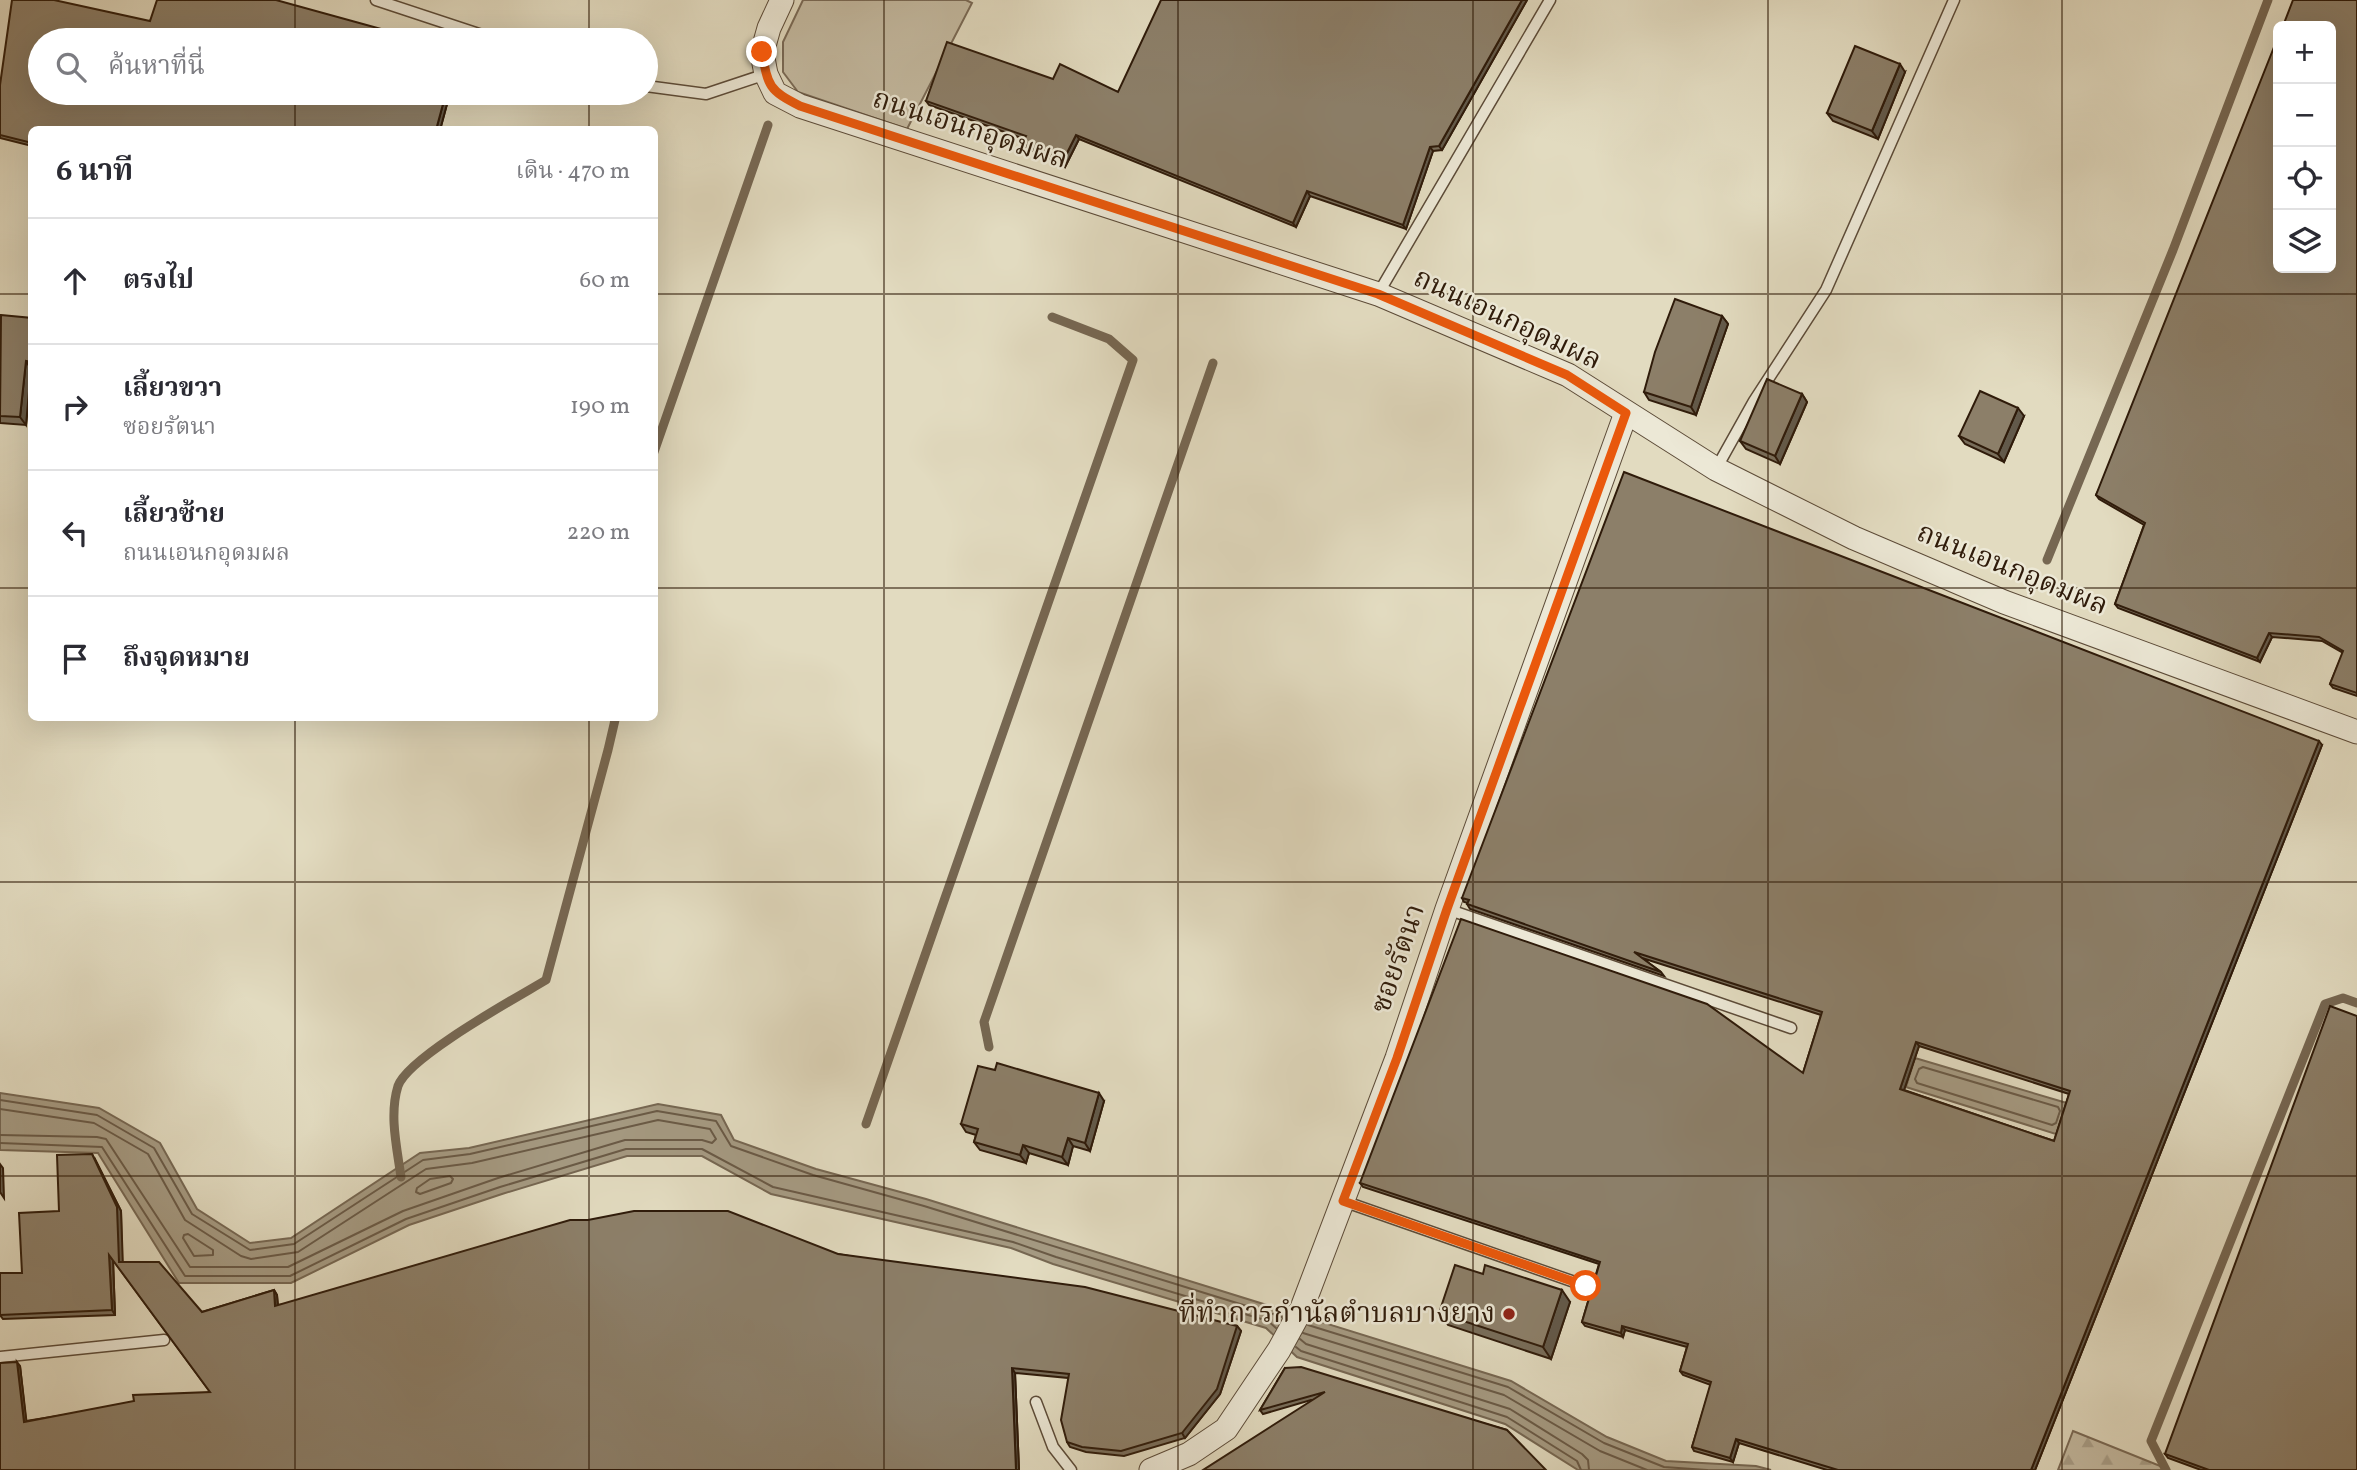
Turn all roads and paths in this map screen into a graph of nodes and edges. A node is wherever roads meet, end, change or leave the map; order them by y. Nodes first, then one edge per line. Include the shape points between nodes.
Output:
1 (376, 0) edge
2 (782, 0) edge
3 (1550, 0) edge
4 (1954, 0) edge
5 (461, 28) edge
6 (766, 74) junction
7 (658, 88) edge
8 (1378, 294) junction
9 (1626, 413) junction
10 (1716, 469) junction
11 (2357, 732) edge
12 (1447, 909) junction
13 (1791, 1028) dead end
14 (1343, 1201) junction
15 (1586, 1286) dead end
16 (164, 1340) edge
17 (0, 1357) edge
18 (1036, 1402) dead end
19 (1071, 1470) edge
20 (1151, 1470) edge

1 - 5 lane
2 - 6 street via 762,52
3 - 8 lane
4 - 10 lane via 1826,290
6 - 7 lane via 706,94
6 - 8 street, ถนนเอนกอุดมผล via 775,93 800,106
8 - 9 street, ถนนเอนกอุดมผล via 1567,375
9 - 10 street, ถนนเอนกอุดมผล
9 - 12 street, ซอยรัตนา
10 - 11 street, ถนนเอนกอุดมผล via 1854,538 2004,603
12 - 13 lane
12 - 14 street, ซอยรัตนา
14 - 15 lane
14 - 20 street, ซอยรัตนา via 1302,1308 1226,1429 1189,1454
16 - 17 lane
18 - 19 lane via 1053,1447

